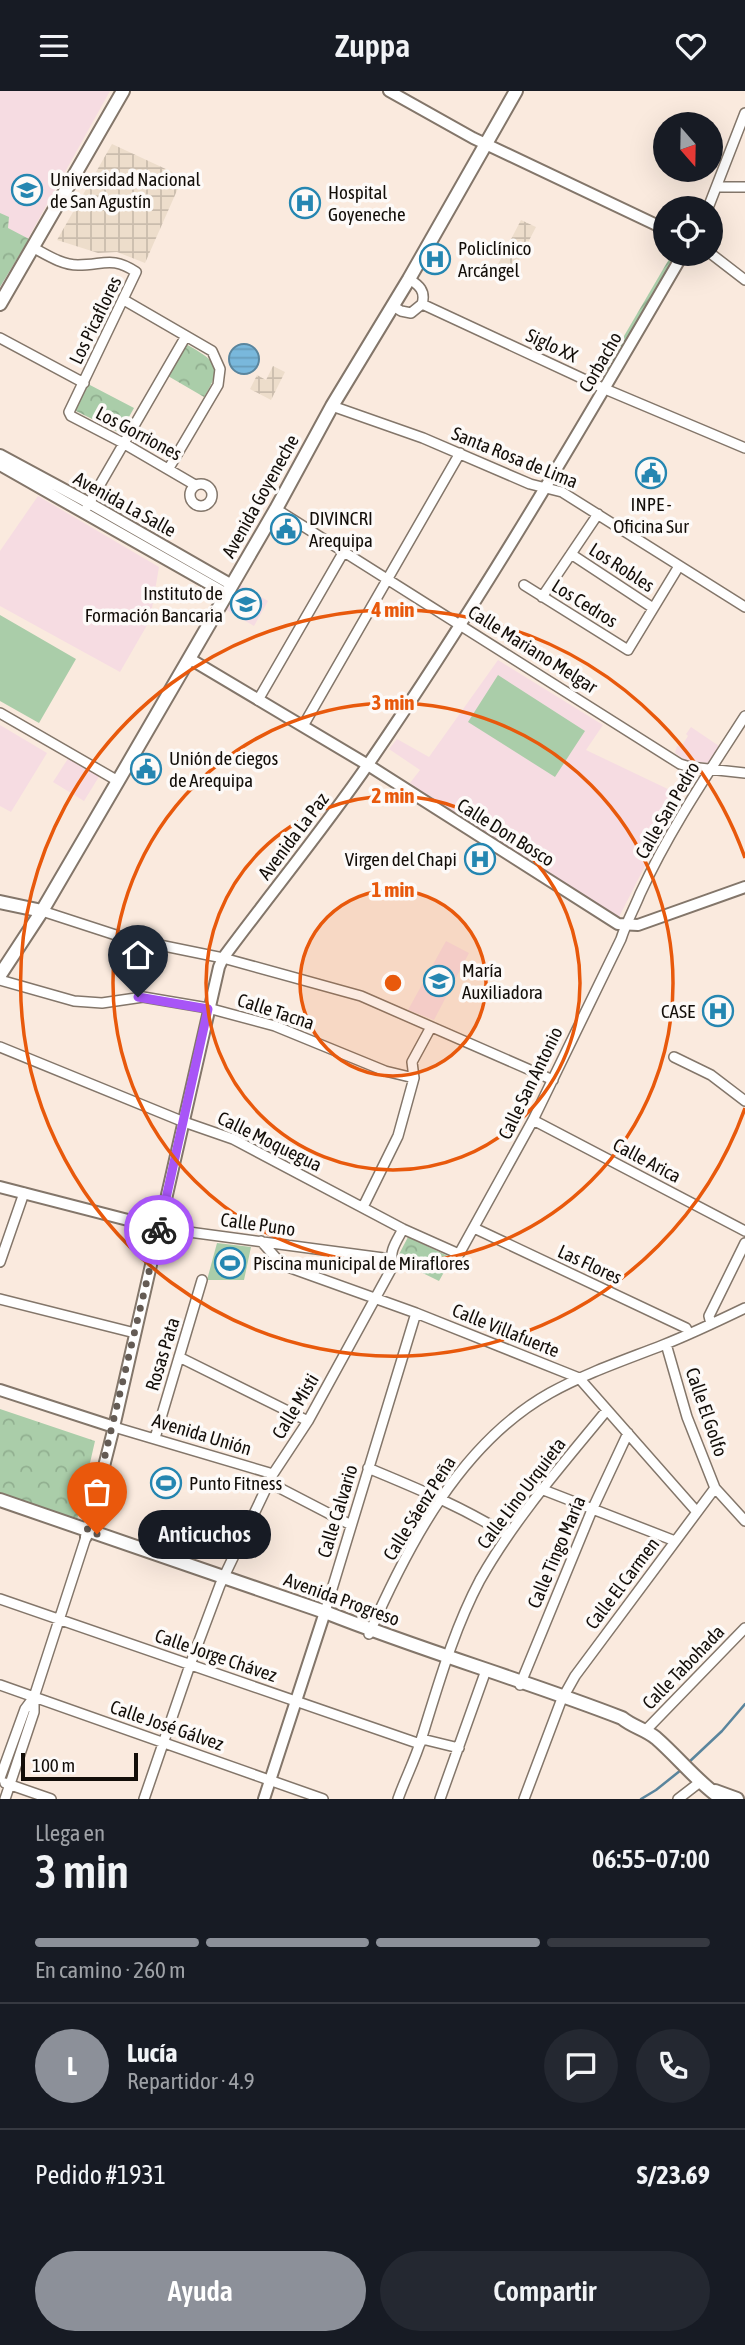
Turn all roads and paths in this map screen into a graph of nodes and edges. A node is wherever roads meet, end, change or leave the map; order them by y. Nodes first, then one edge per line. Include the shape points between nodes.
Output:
1 (123, 91) edge
2 (389, 91) edge
3 (516, 91) edge
4 (745, 113) edge
5 (486, 142) junction
6 (717, 187) junction
7 (745, 187) edge
8 (713, 196) edge
9 (653, 223) edge
10 (32, 247) junction
11 (723, 263) edge
12 (676, 266) edge
13 (409, 279) junction
14 (745, 280) edge
15 (124, 300) junction
16 (0, 304) edge
17 (422, 304) junction
18 (393, 306) junction
19 (186, 336) junction
20 (0, 338) edge
21 (84, 383) junction
22 (605, 389) junction
23 (332, 406) junction
24 (123, 443) junction
25 (745, 449) edge
26 (460, 453) junction
27 (0, 455) edge
28 (0, 465) edge
29 (169, 468) junction
30 (195, 485) dead end
31 (547, 487) junction
32 (87, 507) junction
33 (276, 509) junction
34 (598, 514) junction
35 (343, 553) junction
36 (571, 554) junction
37 (679, 566) junction
38 (388, 579) junction
39 (524, 586) dead end
40 (230, 589) junction
41 (542, 597) junction
42 (745, 607) edge
43 (653, 608) junction
44 (461, 625) junction
45 (190, 659) junction
46 (258, 700) junction
47 (0, 713) edge
48 (745, 716) edge
49 (303, 726) junction
50 (368, 765) junction
51 (711, 769) junction
52 (745, 772) edge
53 (118, 781) junction
54 (745, 887) edge
55 (745, 893) edge
56 (0, 902) edge
57 (42, 911) junction
58 (625, 925) junction
59 (223, 958) junction
60 (0, 978) edge
61 (208, 1009) junction
62 (431, 1027) junction
63 (0, 1047) edge
64 (674, 1058) dead end
65 (414, 1078) junction
66 (553, 1080) junction
67 (745, 1101) edge
68 (533, 1120) junction
69 (184, 1122) junction
70 (0, 1187) edge
71 (24, 1193) junction
72 (363, 1207) junction
73 (159, 1228) junction
74 (474, 1228) junction
75 (403, 1229) junction
76 (745, 1231) edge
77 (261, 1241) junction
78 (745, 1243) edge
79 (459, 1254) joint
80 (391, 1259) junction
81 (0, 1262) edge
82 (202, 1280) dead end
83 (376, 1298) junction
84 (0, 1299) edge
85 (745, 1308) edge
86 (415, 1313) junction
87 (711, 1324) junction
88 (135, 1333) junction
89 (689, 1334) junction
90 (666, 1344) junction
91 (179, 1357) junction
92 (579, 1378) junction
93 (0, 1390) edge
94 (607, 1410) junction
95 (308, 1421) junction
96 (114, 1427) junction
97 (628, 1433) junction
98 (155, 1438) junction
99 (368, 1468) junction
100 (272, 1479) junction
101 (715, 1487) junction
102 (541, 1489) junction
103 (441, 1499) junction
104 (0, 1500) edge
105 (0, 1508) edge
106 (592, 1510) junction
107 (697, 1512) junction
108 (745, 1521) edge
109 (351, 1525) junction
110 (87, 1534) junction
111 (507, 1535) junction
112 (675, 1541) junction
113 (222, 1582) junction
114 (0, 1599) edge
115 (324, 1615) junction
116 (60, 1619) junction
117 (745, 1628) edge
118 (370, 1633) junction
119 (446, 1658) junction
120 (190, 1665) junction
121 (485, 1673) junction
122 (0, 1685) edge
123 (520, 1685) junction
124 (34, 1697) junction
125 (562, 1698) junction
126 (295, 1701) junction
127 (646, 1730) junction
128 (421, 1741) junction
129 (163, 1743) junction
130 (458, 1748) junction
131 (0, 1780) edge
132 (270, 1780) junction
133 (699, 1781) junction
134 (10, 1785) junction
135 (708, 1795) edge
136 (398, 1798) edge
137 (5, 1799) edge
138 (51, 1799) edge
139 (144, 1799) edge
140 (264, 1799) edge
141 (323, 1799) edge
142 (410, 1799) edge
143 (440, 1799) edge
144 (524, 1799) edge
145 (678, 1799) edge
146 (722, 1799) edge
147 (737, 1799) edge

1 - 10 main road
2 - 5 street
3 - 5 main road, Avenida Goyeneche
4 - 6 street
5 - 9 street
5 - 13 main road, Avenida Goyeneche
6 - 7 street
6 - 8 street
10 - 15 street, Los Picaflores via 76,265 101,261 125,265 136,272
10 - 16 main road
11 - 14 street
12 - 22 street, Corbacho
13 - 17 street via 423,291
13 - 18 main road, Avenida Goyeneche
15 - 19 street
15 - 21 street, Los Picaflores
17 - 18 street, Siglo XX via 411,313
17 - 22 street, Siglo XX
18 - 23 main road, Avenida Goyeneche
19 - 24 street
19 - 29 street via 212,351 221,373
20 - 21 street, Los Gorriones
21 - 24 street, Los Gorriones via 71,416
22 - 25 street, Siglo XX
22 - 31 street, Corbacho
23 - 26 street, Santa Rosa de Lima
23 - 33 main road, Avenida Goyeneche
24 - 29 street, Los Gorriones
24 - 32 street
26 - 31 street, Santa Rosa de Lima
26 - 38 street
27 - 32 street, Avenida La Salle
28 - 32 street, Avenida La Salle
29 - 30 street, Los Gorriones
31 - 34 street, Santa Rosa de Lima
31 - 44 street, Avenida La Paz
32 - 40 street, Avenida La Salle
33 - 35 street, Calle Mariano Melgar
33 - 40 main road, Avenida Goyeneche
34 - 36 street
34 - 37 street, Santa Rosa de Lima
35 - 38 street, Calle Mariano Melgar
35 - 46 street
36 - 41 street
36 - 43 street, Los Robles
37 - 42 street, Santa Rosa de Lima
37 - 43 street
38 - 44 street, Calle Mariano Melgar
38 - 49 street
39 - 41 street, Los Cedros
40 - 45 main road, Avenida Goyeneche
41 - 43 street, Los Cedros via 628,650
44 - 50 street, Avenida La Paz
44 - 51 street, Calle Mariano Melgar via 680,764
45 - 46 street, Calle Don Bosco
45 - 53 main road, Avenida Goyeneche
46 - 49 street, Calle Don Bosco
47 - 53 street
48 - 51 street, Calle San Pedro
49 - 50 street, Calle Don Bosco
50 - 58 street, Calle Don Bosco
50 - 59 street, Avenida La Paz
51 - 52 street, Calle Mariano Melgar
51 - 58 street, Calle San Pedro via 674,825
53 - 57 main road, Avenida Goyeneche
54 - 58 street via 638,925
55 - 58 street via 640,932
56 - 57 main road
57 - 59 street via 125,938
57 - 60 main road, Avenida Goyeneche
58 - 66 street, Calle San Antonio
59 - 61 street
59 - 62 street via 361,996
60 - 61 street, Calle Tacna via 74,1001 102,1003 144,997
61 - 65 street, Calle Tacna via 275,1025
61 - 69 street
62 - 65 street via 412,1062
62 - 66 street
63 - 69 street, Calle Moquegua
64 - 67 street via 711,1075
65 - 72 street via 398,1136
66 - 68 street, Calle San Antonio
68 - 74 street, Calle San Antonio
68 - 76 street, Calle Arica
69 - 72 street, Calle Moquegua via 233,1139
69 - 73 street
70 - 71 street, Calle Puno
71 - 73 street, Calle Puno
71 - 81 street
72 - 75 street, Calle Moquegua
73 - 77 street, Calle Puno
73 - 88 street
74 - 79 street, Calle San Antonio
74 - 89 street, Las Flores via 686,1328
75 - 79 street, Calle Moquegua
75 - 80 street, Calle Misti
77 - 80 street, Calle Puno
77 - 83 street, Calle Villafuerte via 288,1267
78 - 87 street via 709,1316
80 - 83 street, Calle Misti via 394,1264
82 - 91 street, Rosas Pata
83 - 86 street, Calle Villafuerte
83 - 95 street, Calle Misti
84 - 88 street
85 - 87 street, Calle Sáenz Peña
86 - 92 street, Calle Villafuerte
86 - 99 street, Calle Calvario
87 - 89 street, Calle Sáenz Peña
88 - 96 street
89 - 90 street, Calle Sáenz Peña
90 - 92 street, Calle Sáenz Peña
90 - 101 street, Calle El Golfo via 687,1417
91 - 95 street
91 - 98 street, Rosas Pata
92 - 94 street, Calle Villafuerte
92 - 103 street, Calle Sáenz Peña via 528,1407 492,1436 468,1460
93 - 96 street, Avenida Unión
94 - 97 street, Calle Villafuerte
94 - 102 street, Calle Lino Urquieta
95 - 100 street, Calle Misti
96 - 98 street, Avenida Unión
96 - 110 street
97 - 106 street, Calle Tingo María
97 - 107 street, Calle Villafuerte
98 - 100 street, Avenida Unión
99 - 103 street
99 - 109 street, Calle Calvario
100 - 109 street, Avenida Unión
100 - 113 street, Calle Misti
101 - 107 street, Calle El Carmen
101 - 108 street, Calle El Golfo
102 - 106 street
102 - 111 street, Calle Lino Urquieta
103 - 111 street
103 - 118 street, Calle Sáenz Peña
104 - 110 main road, Avenida Progreso
105 - 110 main road, Avenida Progreso
106 - 112 street
106 - 123 street, Calle Tingo María
107 - 112 street, Calle El Carmen
109 - 115 street, Calle Calvario
110 - 113 main road, Avenida Progreso
110 - 116 street
111 - 119 street, Calle Lino Urquieta via 479,1583
112 - 125 street, Calle El Carmen
113 - 115 main road, Avenida Progreso
113 - 120 street, Calle Misti
114 - 116 street, Calle Jorge Chávez
115 - 118 main road, Avenida Progreso
115 - 126 street, Calle Calvario
116 - 120 street, Calle Jorge Chávez
116 - 124 street
117 - 127 street, Calle Tabohada
118 - 119 main road, Avenida Progreso
119 - 121 main road, Avenida Progreso
119 - 123 main road, Avenida Progreso
119 - 128 street, Calle Lino Urquieta
120 - 126 street, Calle Jorge Chávez
120 - 129 street, Calle Misti
121 - 123 main road, Avenida Progreso
121 - 130 street
122 - 124 street, Calle José Gálvez
123 - 125 main road, Avenida Progreso
124 - 129 street, Calle José Gálvez
124 - 131 street via 25,1709
124 - 134 street via 34,1712
125 - 127 main road, Avenida Progreso
125 - 144 street, Calle El Carmen
126 - 128 street, Calle Jorge Chávez
126 - 132 street, Calle Calvario
127 - 133 main road, Avenida Progreso
128 - 130 street, Calle Jorge Chávez
128 - 136 street, Calle Lino Urquieta
129 - 132 street, Calle José Gálvez
129 - 139 street, Calle Misti
130 - 143 street
131 - 134 street
132 - 140 street, Calle Calvario
132 - 141 street, Calle José Gálvez
133 - 135 main road, Avenida Progreso
133 - 145 street
134 - 137 street
134 - 138 street
135 - 146 main road, Avenida Progreso
135 - 147 main road, Avenida Progreso
136 - 142 street

